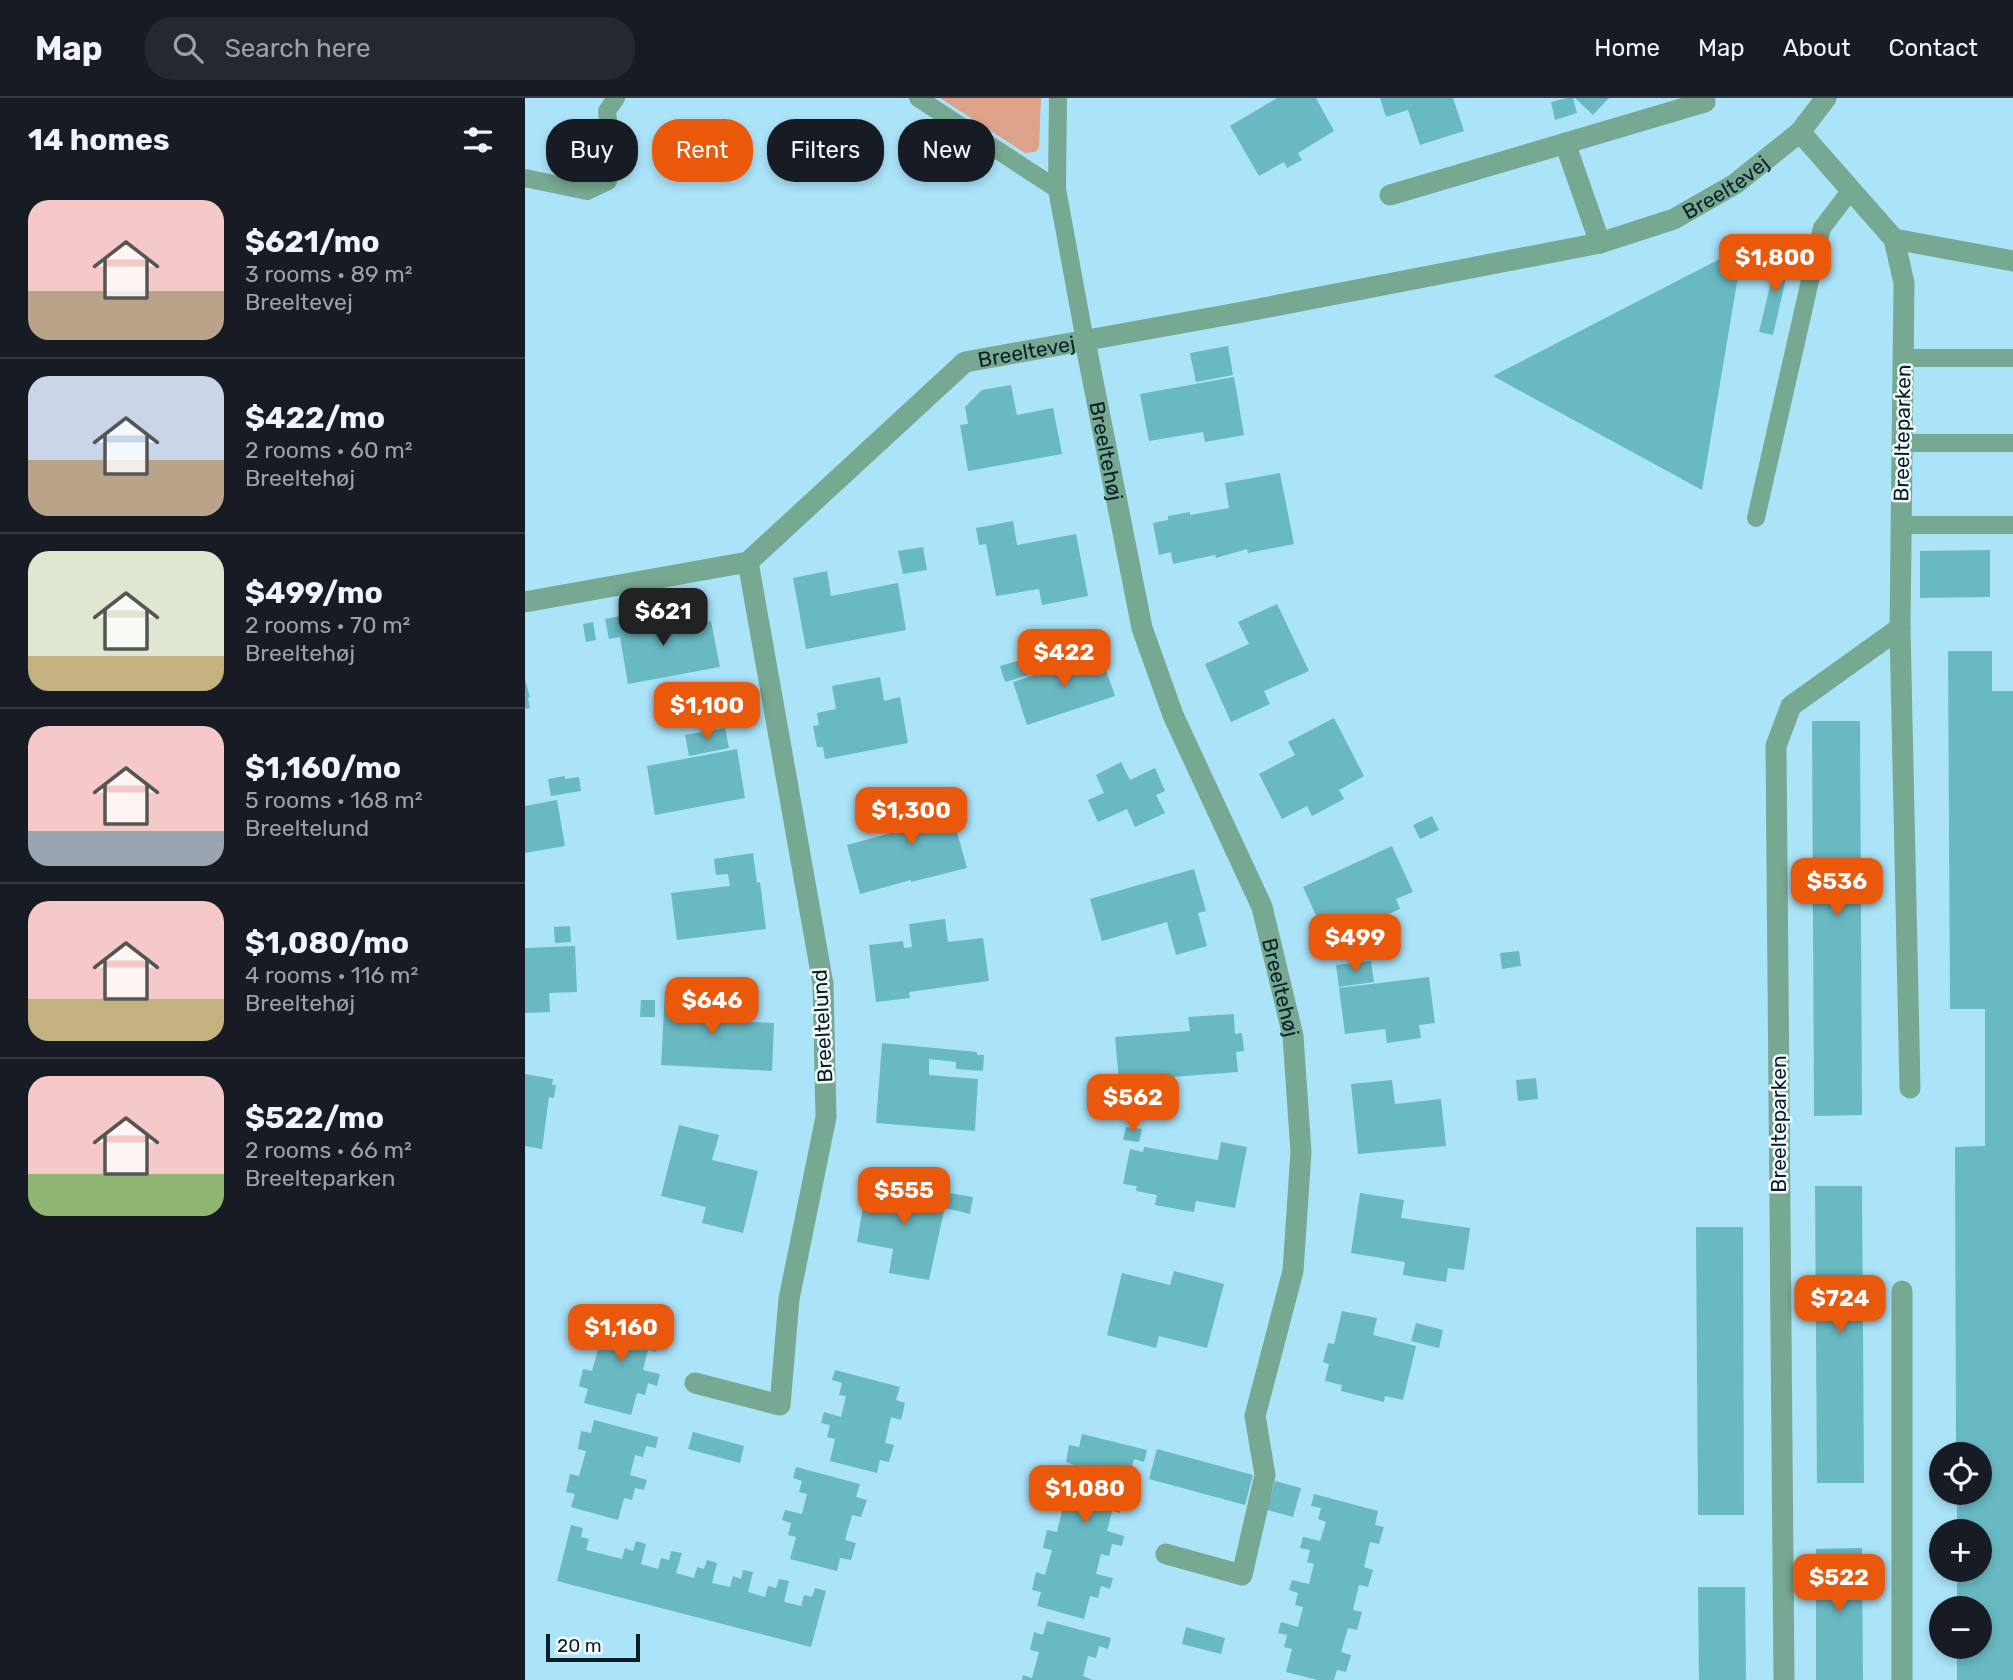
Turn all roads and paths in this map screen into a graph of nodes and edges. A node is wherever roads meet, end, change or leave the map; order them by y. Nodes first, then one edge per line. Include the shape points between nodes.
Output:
1 (615, 98) edge
2 (918, 98) edge
3 (1058, 98) edge
4 (1826, 98) edge
5 (1705, 102) dead end
6 (1800, 132) junction
7 (1565, 143) junction
8 (525, 178) edge
9 (1057, 189) junction
10 (1851, 190) junction
11 (1389, 195) dead end
12 (1894, 239) junction
13 (1600, 243) junction
14 (2013, 261) edge
15 (1085, 341) junction
16 (1903, 358) junction
17 (2013, 358) edge
18 (1902, 443) junction
19 (2013, 443) edge
20 (1756, 518) dead end
21 (1901, 525) junction
22 (2013, 526) edge
23 (748, 562) junction
24 (525, 602) edge
25 (1900, 628) junction
26 (1910, 1088) dead end
27 (1902, 1291) dead end
28 (695, 1382) dead end
29 (1166, 1554) dead end
30 (1784, 1680) edge
31 (1902, 1680) edge

1 - 8 lane via 607,111 613,164 608,181 587,191
2 - 9 lane
3 - 9 lane
4 - 6 street, Breeltevej
5 - 7 street
6 - 10 street, Breelteparken
6 - 13 street, Breeltevej via 1735,184 1674,219
7 - 11 street
7 - 13 street
9 - 15 lane
10 - 12 street, Breelteparken
10 - 20 lane via 1822,228
12 - 14 street
12 - 16 street, Breelteparken via 1904,283
13 - 15 street, Breeltevej
15 - 23 street, Breeltevej via 965,362
15 - 29 street, Breeltehøj via 1142,628 1173,716 1262,907 1293,1036 1301,1152 1293,1271 1255,1416 1265,1475 1242,1575
16 - 17 lane
16 - 18 street, Breelteparken
18 - 19 lane
18 - 21 street, Breelteparken
21 - 22 lane
21 - 25 street, Breelteparken
23 - 24 street
23 - 28 street, Breeltelund via 823,984 826,1117 789,1299 780,1405
25 - 26 street, Breelteparken
25 - 30 street, Breelteparken via 1791,706 1776,746
27 - 31 street

